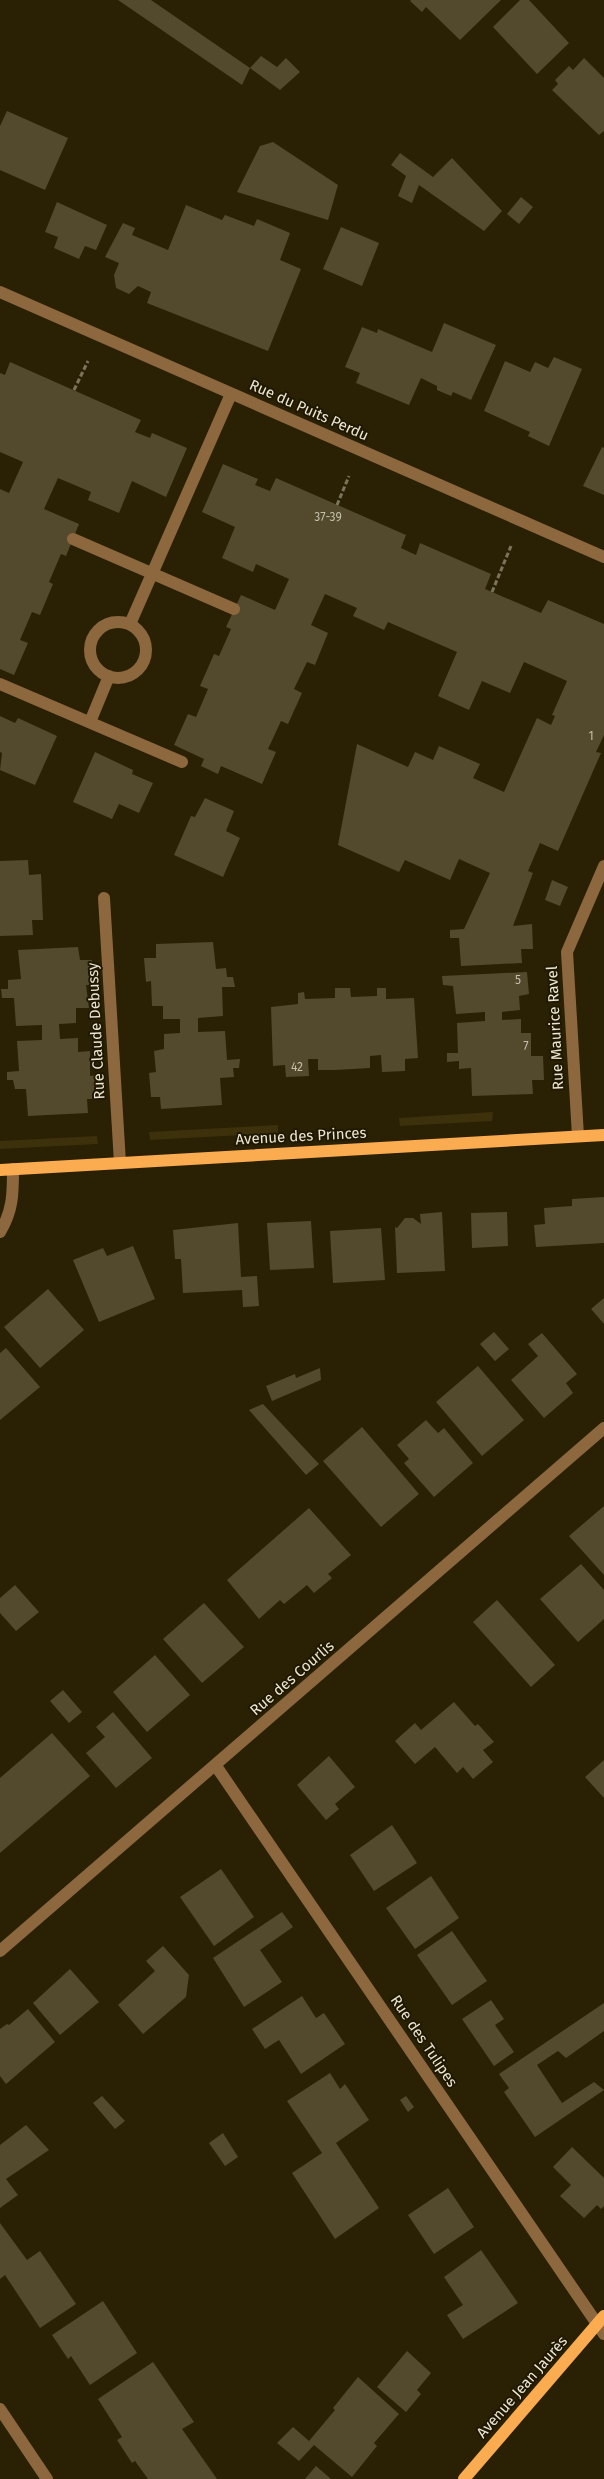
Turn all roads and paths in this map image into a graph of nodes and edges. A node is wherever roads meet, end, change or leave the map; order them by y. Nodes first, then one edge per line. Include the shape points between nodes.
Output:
1 (0, 292) edge
2 (87, 363) dead end
3 (74, 390) dead end
4 (231, 394) junction
5 (348, 478) dead end
6 (337, 505) dead end
7 (73, 539) dead end
8 (512, 546) dead end
9 (604, 557) edge
10 (152, 573) junction
11 (492, 592) dead end
12 (234, 609) dead end
13 (130, 624) junction
14 (109, 676) junction
15 (0, 684) edge
16 (90, 722) junction
17 (182, 762) dead end
18 (604, 866) edge
19 (104, 898) dead end
20 (604, 1135) edge
21 (578, 1136) junction
22 (120, 1163) junction
23 (6, 1169) edge
24 (0, 1232) edge
25 (604, 1428) edge
26 (216, 1766) junction
27 (0, 1951) edge
28 (602, 2325) edge
29 (0, 2410) edge
30 (47, 2479) edge
31 (464, 2479) edge

1 - 4 street, Rue du Puits Perdu
2 - 3 path
4 - 9 street, Rue du Puits Perdu
4 - 10 street
5 - 6 path
7 - 10 street
8 - 11 path
10 - 12 street
10 - 13 street
13 - 14 street via 144,637 146,646 142,665 127,676
13 - 14 street via 112,622 97,631 92,639 91,657 95,665
14 - 16 street
15 - 16 street
16 - 17 street
18 - 21 street, Rue Maurice Ravel via 567,952
19 - 22 street, Rue Claude Debussy
20 - 21 main road, Avenue des Princes
21 - 22 main road, Avenue des Princes
22 - 23 main road, Avenue des Princes
23 - 24 street via 13,1202 8,1220
25 - 26 street, Rue des Courlis
26 - 27 street, Rue des Courlis
26 - 28 street, Rue des Tulipes
28 - 31 main road, Avenue Jean Jaurès
29 - 30 street

